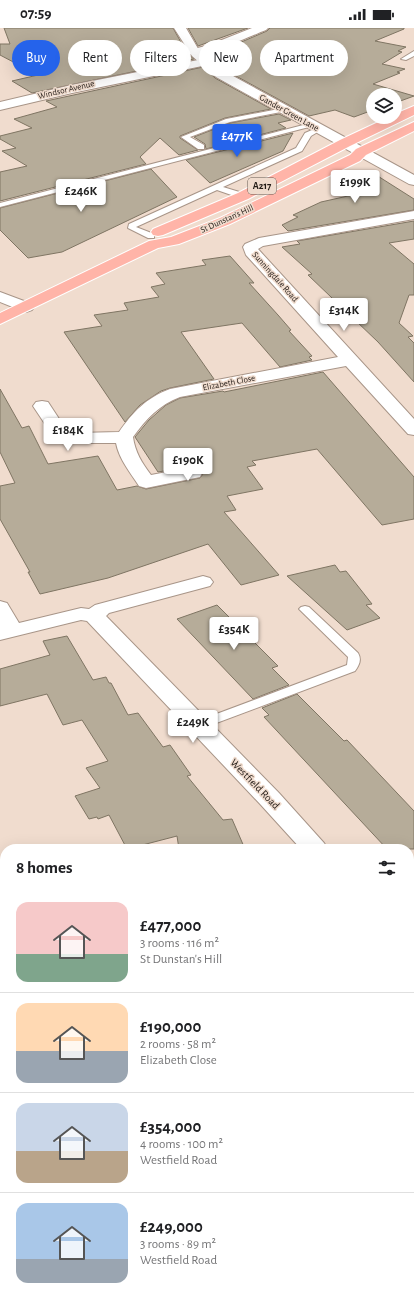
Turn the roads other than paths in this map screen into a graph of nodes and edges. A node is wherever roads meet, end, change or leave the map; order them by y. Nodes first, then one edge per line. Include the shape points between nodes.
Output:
1 (180, 28) edge
2 (262, 28) edge
3 (194, 52) junction
4 (199, 58) edge
5 (199, 64) edge
6 (224, 76) edge
7 (2, 104) edge
8 (284, 110) junction
9 (414, 110) edge
10 (414, 126) edge
11 (315, 127) junction
12 (345, 143) junction
13 (201, 146) dead end
14 (361, 152) junction
15 (414, 181) edge
16 (216, 187) junction
17 (243, 196) junction
18 (0, 205) edge
19 (414, 215) edge
20 (152, 240) junction
21 (0, 297) edge
22 (26, 307) junction
23 (0, 319) edge
24 (351, 360) junction
25 (42, 406) dead end
26 (414, 430) edge
27 (124, 437) junction
28 (193, 473) dead end
29 (203, 582) dead end
30 (0, 607) edge
31 (305, 609) dead end
32 (94, 616) junction
33 (6, 633) edge
34 (199, 725) junction
35 (310, 844) edge

1 - 3 street, Gander Green Lane
2 - 3 street via 207,50
3 - 4 street, Gander Green Lane
5 - 7 street, Windsor Avenue
6 - 8 street, Gander Green Lane
8 - 11 street, Gander Green Lane
8 - 13 lane via 228,120 185,137
9 - 12 highway, A217
10 - 14 highway, A217
11 - 12 street, Gander Green Lane
11 - 16 lane via 299,149
11 - 18 lane
12 - 14 street, Gander Green Lane
12 - 17 highway, St Dunstan's Hill / A217
14 - 15 street, Gander Green Lane
14 - 20 highway, St Dunstan's Hill / A217 via 355,158 225,221 174,241
16 - 17 lane
16 - 20 lane via 132,226
17 - 20 highway, St Dunstan's Hill / A217
19 - 24 street, Sunningdale Road via 258,242 250,247 251,252
20 - 22 highway, St Dunstan's Hill / A217
21 - 22 street
22 - 23 highway, St Dunstan's Hill / A217
24 - 26 street, Sunningdale Road
24 - 27 street, Elizabeth Close via 165,396 146,409
25 - 27 street via 62,435 77,438
27 - 28 street via 131,460 146,482
29 - 32 street via 102,609
30 - 33 street
31 - 34 lane via 354,656 351,668
32 - 33 street via 81,614
32 - 34 street, Westfield Road
34 - 35 street, Westfield Road

